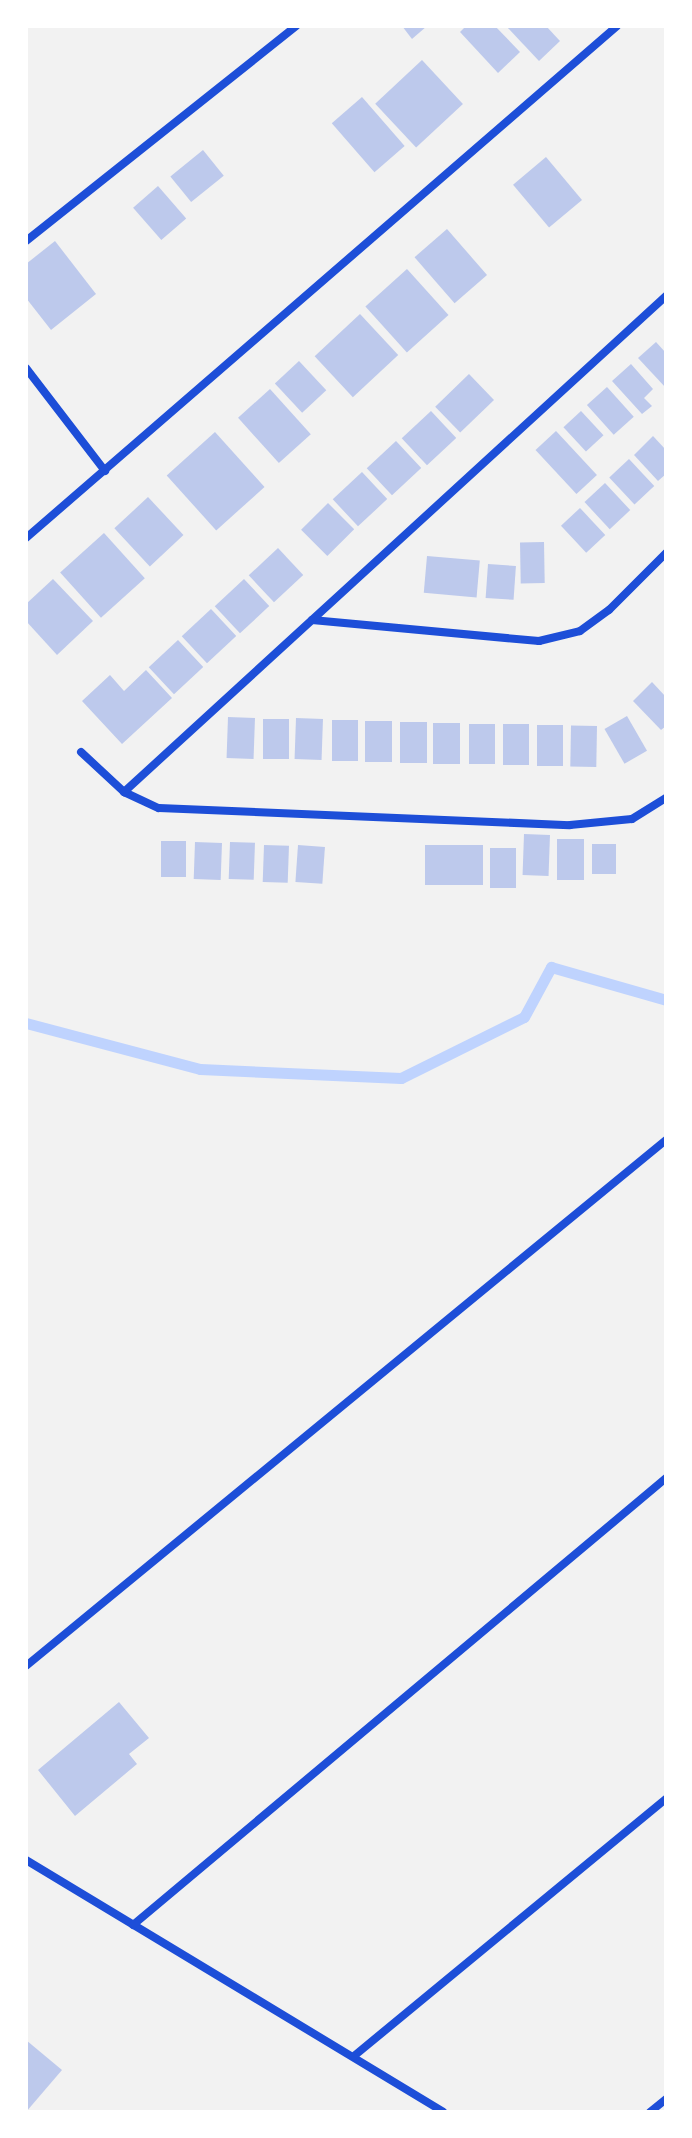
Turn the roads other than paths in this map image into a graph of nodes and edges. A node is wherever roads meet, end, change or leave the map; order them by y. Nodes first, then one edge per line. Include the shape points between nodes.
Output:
1 (296, 26) edge
2 (617, 26) edge
3 (26, 241) edge
4 (666, 296) edge
5 (26, 368) edge
6 (105, 471) junction
7 (26, 538) edge
8 (666, 553) edge
9 (312, 620) junction
10 (81, 752) dead end
11 (124, 792) junction
12 (666, 798) edge
13 (666, 1140) edge
14 (666, 1478) edge
15 (26, 1666) edge
16 (666, 1799) edge
17 (26, 1860) edge
18 (133, 1925) junction
19 (354, 2056) junction
20 (666, 2099) edge
21 (443, 2112) edge
22 (650, 2112) edge

1 - 3 street
2 - 6 street
4 - 9 street
5 - 6 street
6 - 7 street
8 - 9 street via 580,631 539,641
9 - 11 street
10 - 11 street
11 - 12 street via 159,808 570,825 632,819
13 - 15 street
14 - 18 street
16 - 19 street
17 - 18 street
18 - 19 street
19 - 21 street
20 - 22 street

